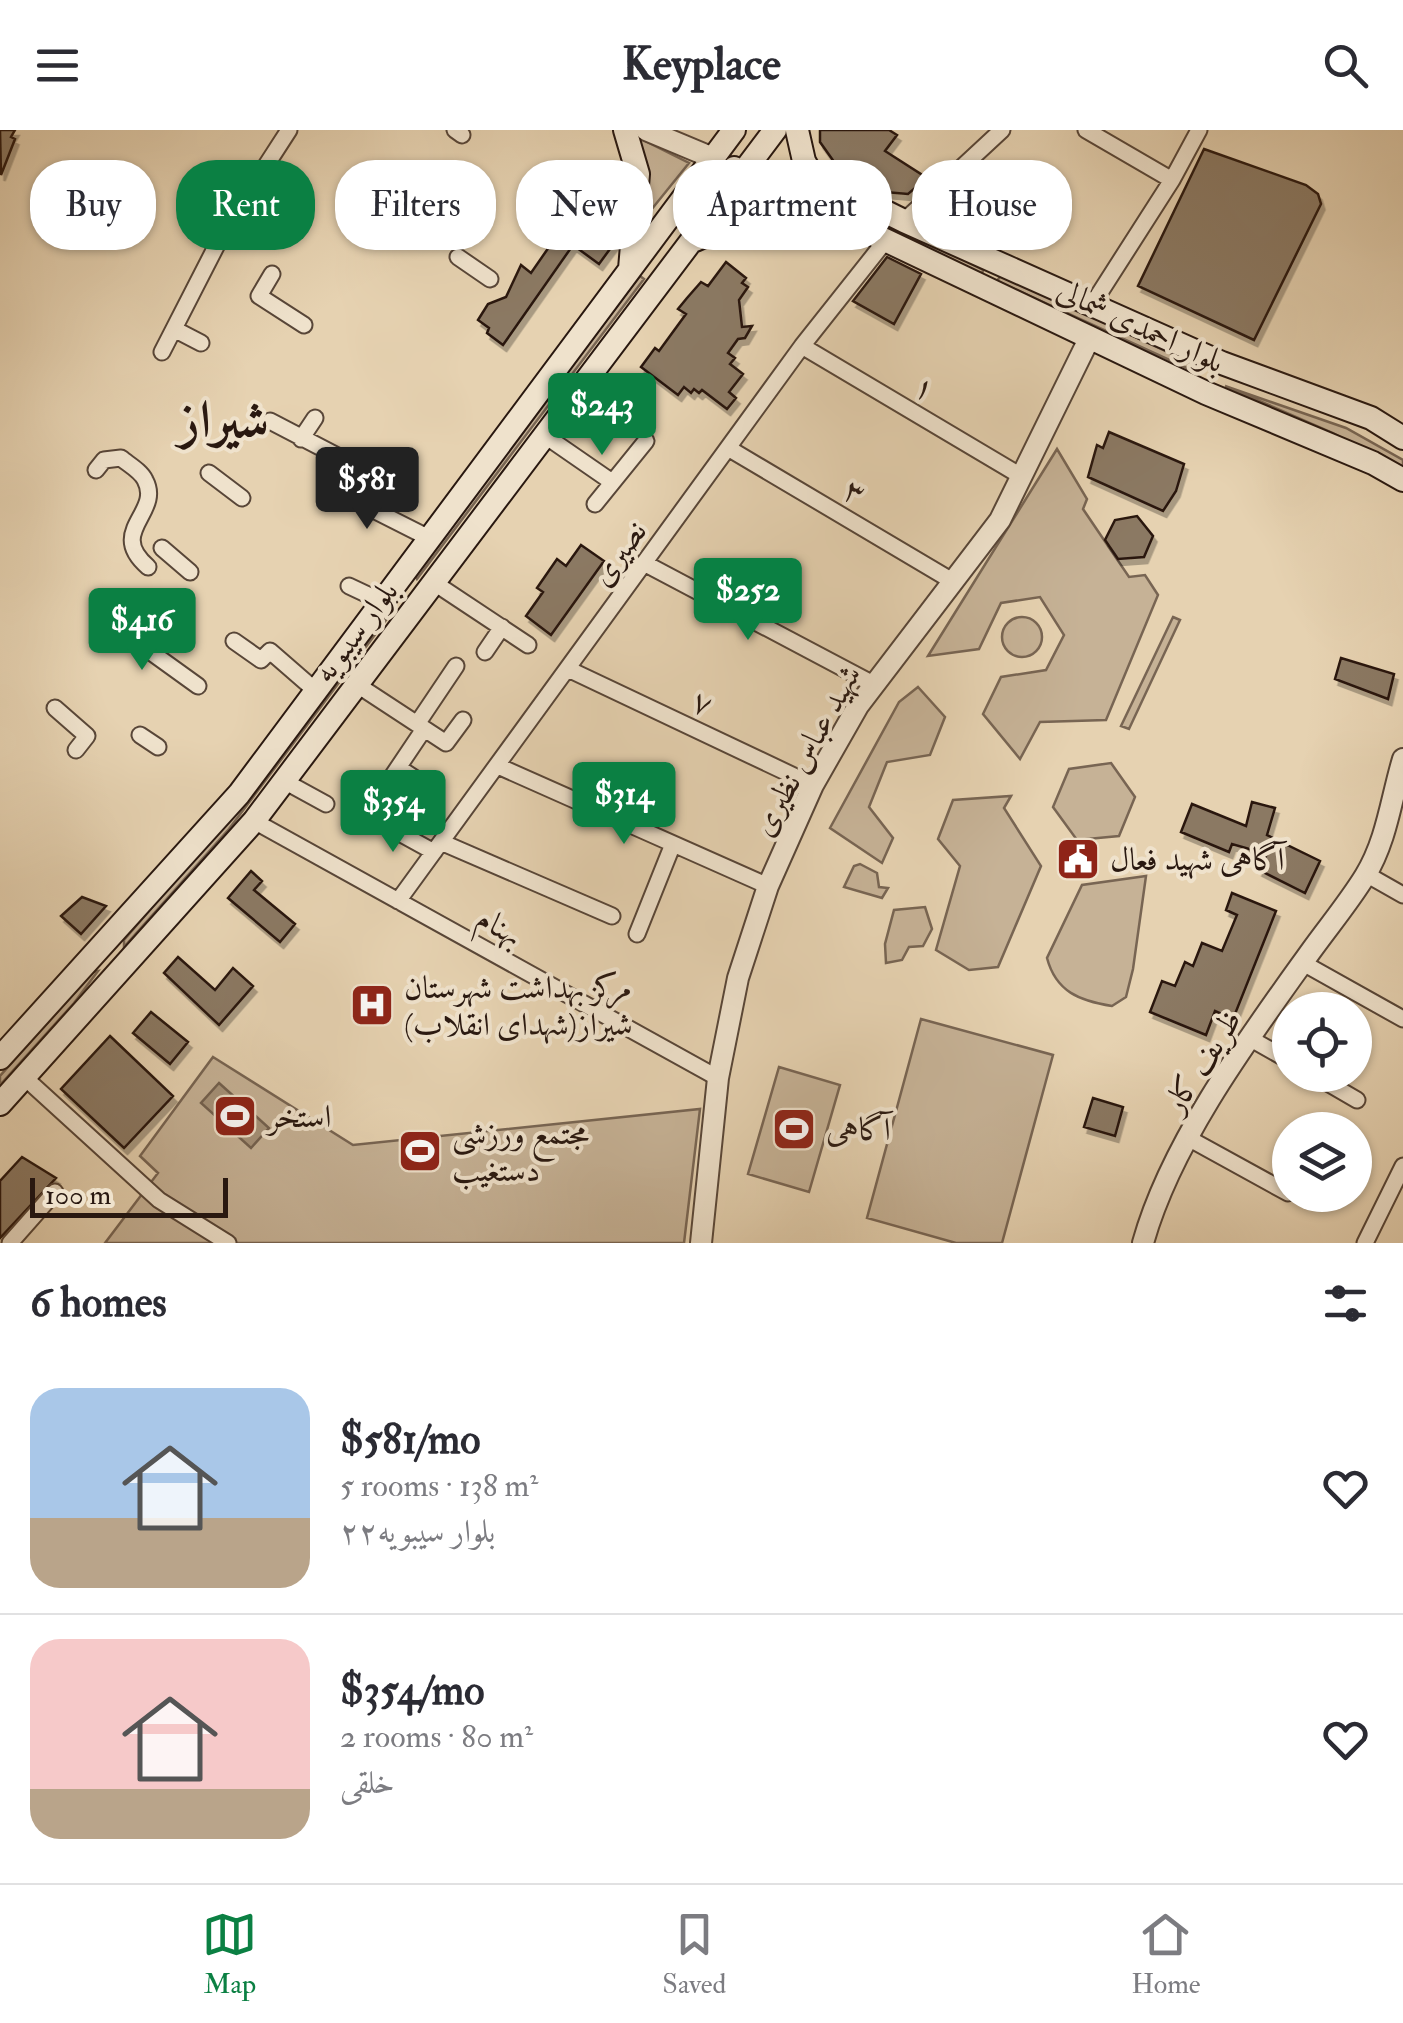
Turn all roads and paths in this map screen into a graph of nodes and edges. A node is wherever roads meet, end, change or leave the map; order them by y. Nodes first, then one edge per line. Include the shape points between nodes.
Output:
1 (289, 130) edge
2 (625, 130) edge
3 (646, 130) edge
4 (734, 130) edge
5 (775, 130) edge
6 (797, 130) edge
7 (1002, 130) edge
8 (1086, 130) edge
9 (1198, 130) edge
10 (713, 158) junction
11 (717, 160) edge
12 (753, 160) edge
13 (1172, 180) junction
14 (904, 221) junction
15 (892, 243) edge
16 (684, 250) edge
17 (878, 250) edge
18 (458, 257) dead end
19 (630, 270) junction
20 (272, 274) dead end
21 (490, 279) dead end
22 (1092, 305) junction
23 (304, 325) dead end
24 (174, 328) junction
25 (1090, 336) junction
26 (201, 342) dead end
27 (802, 346) junction
28 (162, 352) dead end
29 (1222, 364) junction
30 (1206, 393) junction
31 (315, 418) dead end
32 (270, 422) dead end
33 (544, 435) junction
34 (1403, 438) edge
35 (301, 439) junction
36 (646, 441) dead end
37 (728, 448) junction
38 (343, 459) dead end
39 (96, 470) dead end
40 (209, 473) dead end
41 (1021, 476) junction
42 (1403, 480) edge
43 (612, 482) junction
44 (326, 486) dead end
45 (242, 498) dead end
46 (595, 504) dead end
47 (429, 538) junction
48 (162, 548) dead end
49 (644, 563) junction
50 (148, 566) dead end
51 (190, 572) dead end
52 (397, 582) junction
53 (954, 582) junction
54 (349, 586) dead end
55 (427, 590) junction
56 (382, 602) junction
57 (112, 624) dead end
58 (502, 628) junction
59 (234, 641) dead end
60 (528, 644) dead end
61 (485, 652) dead end
62 (456, 666) dead end
63 (568, 669) junction
64 (356, 684) junction
65 (872, 684) junction
66 (198, 686) dead end
67 (316, 691) junction
68 (55, 708) dead end
69 (462, 720) dead end
70 (421, 726) junction
71 (140, 735) dead end
72 (158, 747) dead end
73 (76, 750) dead end
74 (1402, 763) edge
75 (498, 766) junction
76 (398, 768) junction
77 (284, 781) junction
78 (424, 785) dead end
79 (813, 785) junction
80 (381, 793) dead end
81 (326, 804) dead end
82 (374, 818) dead end
83 (254, 821) junction
84 (673, 844) junction
85 (437, 847) junction
86 (1366, 874) junction
87 (768, 886) junction
88 (1403, 895) edge
89 (398, 901) junction
90 (612, 916) dead end
91 (637, 934) dead end
92 (104, 944) junction
93 (126, 962) junction
94 (1303, 963) junction
95 (1403, 1020) edge
96 (1251, 1038) junction
97 (1272, 1050) edge
98 (0, 1058) edge
99 (24, 1077) junction
100 (718, 1078) junction
101 (1343, 1092) edge
102 (1357, 1100) dead end
103 (0, 1104) edge
104 (1188, 1138) junction
105 (1403, 1166) edge
106 (1272, 1185) edge
107 (55, 1192) dead end
108 (1148, 1241) edge
109 (10, 1243) edge
110 (228, 1243) edge
111 (701, 1243) edge
112 (1365, 1243) edge

1 - 24 street via 225,228
2 - 19 main road via 638,174
3 - 10 street
4 - 10 main road, بلوار سیبویه
5 - 12 main road, بلوار سیبویه
6 - 14 main road, بلوار احمدی شمالی via 809,170
7 - 14 street
8 - 13 street
9 - 13 street
10 - 11 main road, بلوار احمدی شمالی
10 - 19 main road, بلوار سیبویه
13 - 22 street
14 - 22 main road, بلوار احمدی شمالی
15 - 25 main road, بلوار احمدی شمالی
16 - 33 main road, بلوار سیبویه
17 - 27 street, نصیری
18 - 21 street
19 - 47 main road, بلوار سیبویه
20 - 23 street via 259,296
22 - 29 main road, بلوار احمدی شمالی
24 - 26 street
24 - 28 street
25 - 30 main road, بلوار احمدی شمالی
25 - 41 street, شهید عباس نظیری
27 - 37 street, نصیری
27 - 41 street, ۱
29 - 30 main road
29 - 34 main road, بلوار احمدی شمالی via 1371,418
30 - 42 main road, بلوار احمدی شمالی
31 - 35 street
32 - 35 street
33 - 43 street
33 - 55 main road, بلوار سیبویه
35 - 38 street
36 - 43 street
37 - 49 street, نصیری
37 - 53 street, ۳
39 - 50 street via 104,460 121,458 144,478 148,492 130,542
40 - 45 street
41 - 53 street, شهید عباس نظیری via 1000,520
43 - 46 street
44 - 47 street
47 - 52 main road, بلوار سیبویه
48 - 51 street
49 - 63 street, نصیری
49 - 65 street
52 - 55 main road
52 - 56 main road, بلوار سیبویه
53 - 65 street, شهید عباس نظیری
54 - 56 street
55 - 58 street
55 - 64 main road, بلوار سیبویه
56 - 67 main road, بلوار سیبویه
57 - 66 street
58 - 60 street
58 - 61 street
59 - 67 street via 261,660 270,650
62 - 70 street
63 - 75 street, نصیری
63 - 79 street, ۷
64 - 70 street
64 - 77 main road, بلوار سیبویه
65 - 79 street, شهید عباس نظیری
67 - 92 main road, بلوار سیبویه via 239,794
68 - 73 street via 87,736
69 - 70 street via 446,743
70 - 76 street
71 - 72 street
74 - 86 street, ظریف کار via 1386,830
75 - 84 street
75 - 85 street, نصیری
76 - 78 street
76 - 80 street
77 - 81 street
77 - 83 main road, بلوار سیبویه
79 - 87 street, شهید عباس نظیری
82 - 85 street
83 - 89 street, بهنام
83 - 93 main road, بلوار سیبویه
84 - 87 street
84 - 91 street
85 - 89 street, نصیری
85 - 90 street
86 - 88 street
86 - 94 street, ظریف کار
87 - 100 street, شهید عباس نظیری via 738,978
89 - 100 street, بهنام
92 - 93 main road
92 - 98 main road, بلوار سیبویه
93 - 99 main road, بلوار سیبویه
94 - 95 street
94 - 96 street, ظریف کار
96 - 97 street
96 - 104 street, ظریف کار
99 - 103 main road, بلوار سیبویه
99 - 110 street via 160,1200
100 - 111 street, شهید عباس نظیری
101 - 102 street
104 - 106 street
104 - 108 street, ظریف کار via 1164,1185
105 - 112 street
107 - 109 street

